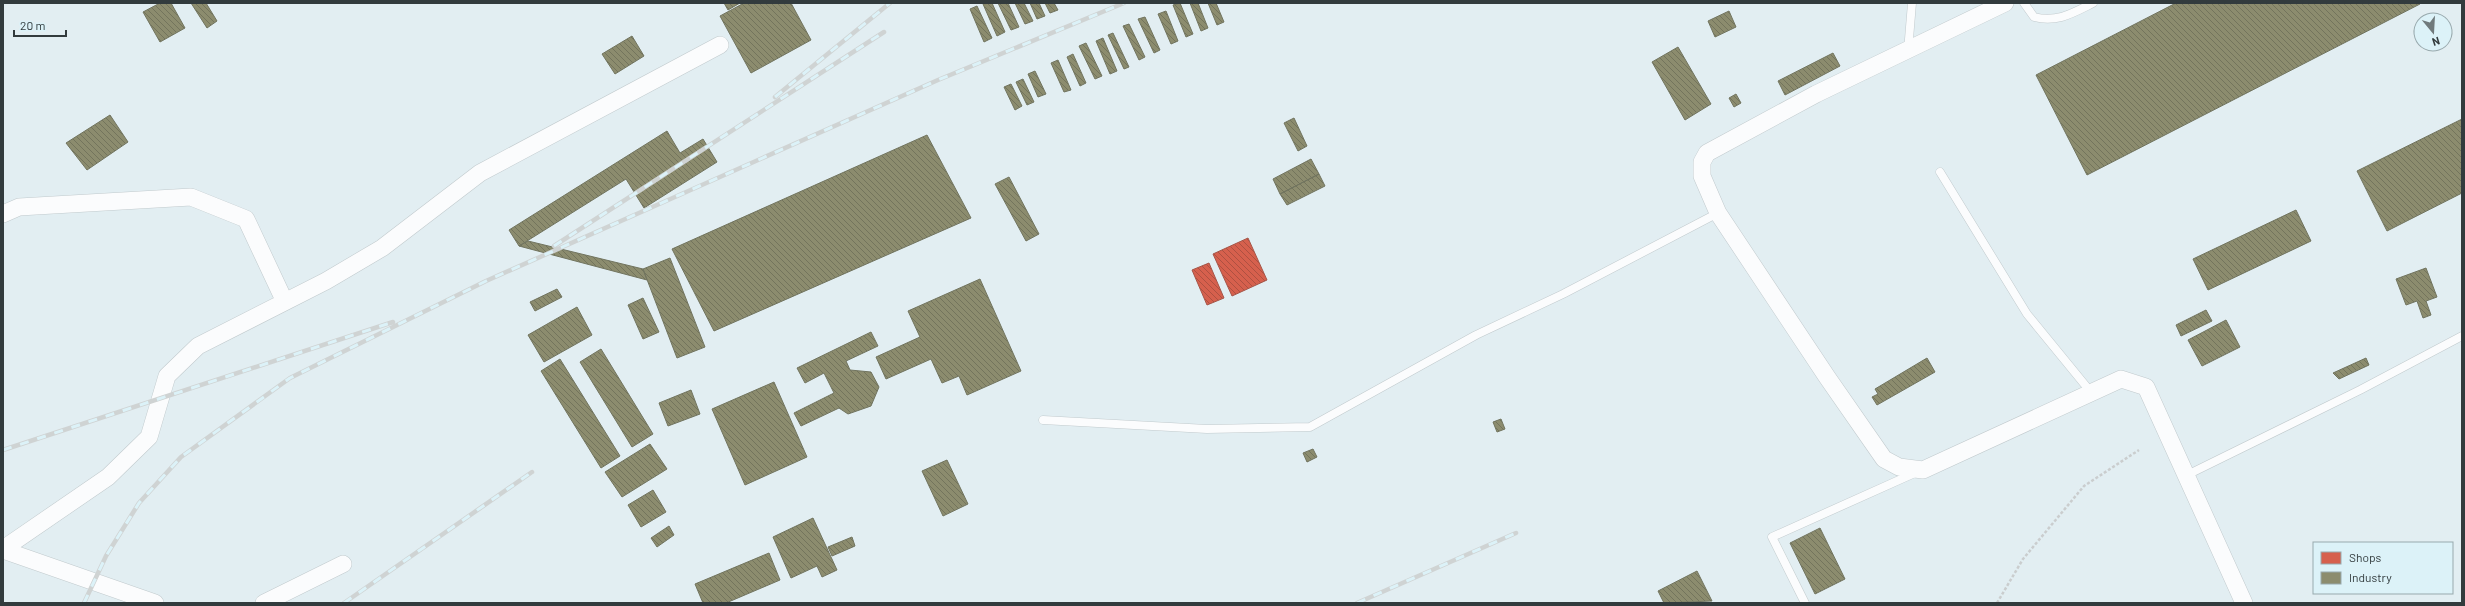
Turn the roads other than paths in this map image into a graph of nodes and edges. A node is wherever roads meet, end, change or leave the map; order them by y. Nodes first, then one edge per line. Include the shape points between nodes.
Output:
1 (1912, 3) edge
2 (2005, 3) edge
3 (2024, 3) edge
4 (2094, 3) edge
5 (720, 45) dead end
6 (1908, 51) junction
7 (1940, 172) dead end
8 (1718, 213) junction
9 (3, 214) edge
10 (284, 300) junction
11 (2462, 336) edge
12 (2090, 391) junction
13 (1043, 420) dead end
14 (1922, 470) junction
15 (2185, 476) junction
16 (3, 549) edge
17 (343, 564) dead end
18 (155, 603) edge
19 (264, 603) edge
20 (1805, 603) edge
21 (2244, 603) edge

1 - 6 lane
2 - 6 street
3 - 4 lane via 2034,18 2056,20
5 - 10 street via 480,173 382,248 326,280
6 - 8 street via 1816,94 1707,153 1702,162 1702,176
7 - 12 lane via 2027,314
8 - 13 lane via 1563,294 1476,335 1310,427 1206,428
8 - 14 street via 1884,459 1899,467
9 - 10 street via 19,208 191,197 246,219
10 - 16 street via 198,346 167,376 149,437 108,478
11 - 15 lane
12 - 14 street
12 - 15 street via 2121,379 2146,387
14 - 20 lane via 1772,536
15 - 21 street
16 - 18 street
17 - 19 street

